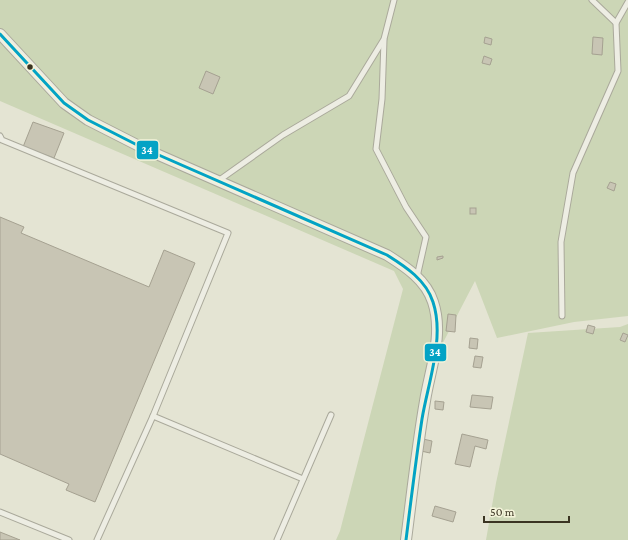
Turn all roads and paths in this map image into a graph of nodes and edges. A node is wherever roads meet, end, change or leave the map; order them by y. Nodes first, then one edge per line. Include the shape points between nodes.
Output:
1 (394, 0) edge
2 (592, 0) edge
3 (628, 2) edge
4 (616, 23) junction
5 (0, 34) edge
6 (384, 39) junction
7 (1, 140) edge
8 (217, 181) junction
9 (417, 277) junction
10 (562, 316) dead end
11 (330, 415) dead end
12 (153, 416) junction
13 (304, 479) junction
14 (0, 512) edge
15 (69, 540) edge
16 (97, 540) edge
17 (278, 540) edge
18 (406, 540) edge

1 - 6 lane
2 - 4 lane
3 - 4 lane
4 - 10 lane via 618,71 573,173 561,242
5 - 8 street via 64,102 88,120 145,150
6 - 8 lane via 349,96 283,135
6 - 9 lane via 382,99 376,149 406,207 426,238
7 - 12 lane via 228,233
8 - 9 street via 387,255
9 - 18 street via 433,300 437,315 437,336 425,400
11 - 13 lane
12 - 13 lane
12 - 16 lane
13 - 17 lane
14 - 15 lane

